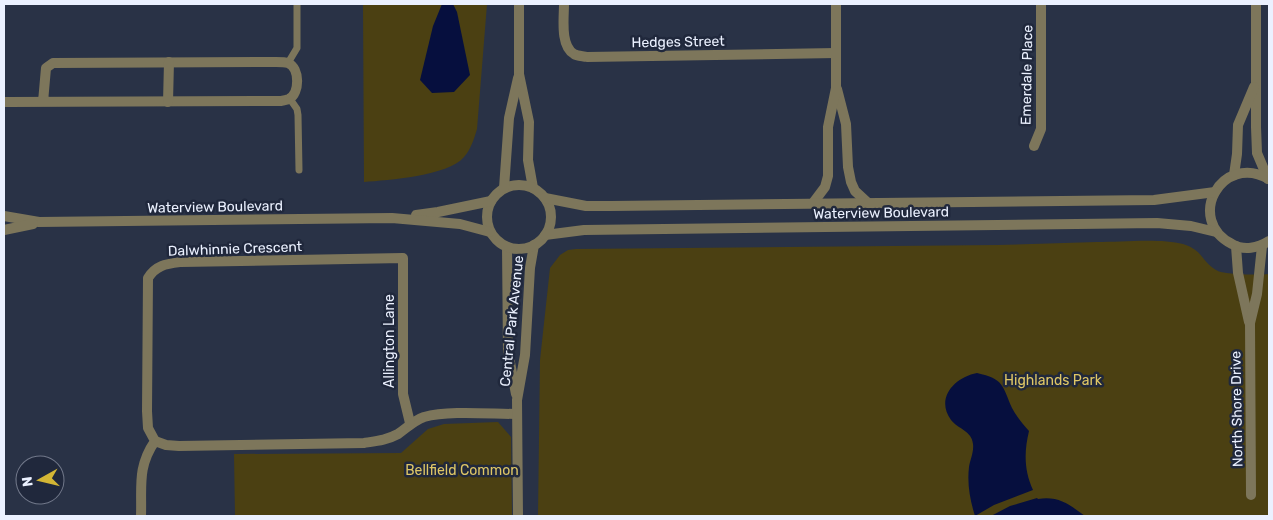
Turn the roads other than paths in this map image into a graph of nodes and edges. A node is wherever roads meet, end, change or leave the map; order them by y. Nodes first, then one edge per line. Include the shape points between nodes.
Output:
1 (297, 4) edge
2 (519, 4) edge
3 (564, 4) edge
4 (836, 4) edge
5 (1041, 4) edge
6 (1256, 4) edge
7 (836, 53) junction
8 (169, 62) junction
9 (288, 63) junction
10 (519, 74) junction
11 (1256, 81) junction
12 (836, 88) junction
13 (290, 99) junction
14 (4, 102) edge
15 (43, 102) junction
16 (168, 102) junction
17 (1034, 146) dead end
18 (299, 170) dead end
19 (1234, 175) junction
20 (1269, 179) edge
21 (504, 188) junction
22 (533, 188) junction
23 (1215, 192) junction
24 (545, 198) junction
25 (491, 201) junction
26 (813, 203) junction
27 (868, 203) junction
28 (4, 216) edge
29 (392, 218) junction
30 (38, 222) junction
31 (4, 230) edge
32 (490, 232) junction
33 (1216, 232) junction
34 (545, 235) junction
35 (1266, 243) edge
36 (534, 245) junction
37 (1236, 246) junction
38 (507, 247) junction
39 (403, 258) joint
40 (1250, 323) junction
41 (517, 400) junction
42 (517, 414) junction
43 (410, 423) junction
44 (155, 441) junction
45 (1251, 495) dead end
46 (141, 516) edge
47 (518, 516) edge

1 - 9 lane via 297,48
2 - 10 street
3 - 7 street, Hedges Street via 567,45 574,54 586,57
4 - 7 street
5 - 17 street, Emerdale Place via 1041,129
6 - 11 street
7 - 12 street
8 - 9 street
8 - 15 street via 53,63 46,68
8 - 16 street
9 - 13 street via 297,75 297,87
10 - 21 street via 509,118
10 - 22 street via 528,122 528,160
11 - 19 street via 1238,125
11 - 20 street via 1258,153
12 - 26 street via 828,127 828,176 825,187
12 - 27 street via 846,124 851,182 855,191
13 - 16 street
13 - 18 lane via 298,115
14 - 15 street
15 - 16 street
19 - 20 street via 1246,172
19 - 23 street
21 - 22 street via 519,185
21 - 25 street
22 - 24 street
23 - 27 street, Waterview Boulevard via 1154,200
23 - 33 street via 1210,212
24 - 26 street, Waterview Boulevard via 586,206
24 - 34 street via 551,217
25 - 29 street, Waterview Boulevard
25 - 32 street via 487,211
26 - 27 street, Waterview Boulevard
28 - 30 street, Waterview Boulevard
29 - 30 street, Waterview Boulevard
29 - 32 street, Waterview Boulevard via 460,224
30 - 31 street, Waterview Boulevard
32 - 38 street
33 - 34 street, Waterview Boulevard via 1157,223 584,230
33 - 37 street
34 - 36 street
35 - 37 street via 1249,248
35 - 40 street, North Shore Drive
36 - 38 street via 521,249
36 - 41 street, Central Park Avenue via 525,355
37 - 40 street, North Shore Drive via 1238,273
38 - 41 street, Central Park Avenue via 508,352
39 - 43 street, Allington Lane via 403,394
39 - 44 street, Dalwhinnie Crescent via 181,262 157,267 148,278 146,411 148,428
40 - 45 street, North Shore Drive
41 - 42 street, Central Park Avenue
42 - 43 street via 437,415
42 - 47 street, Central Park Avenue
43 - 44 street via 388,439 364,443 179,446
44 - 46 street via 142,467

